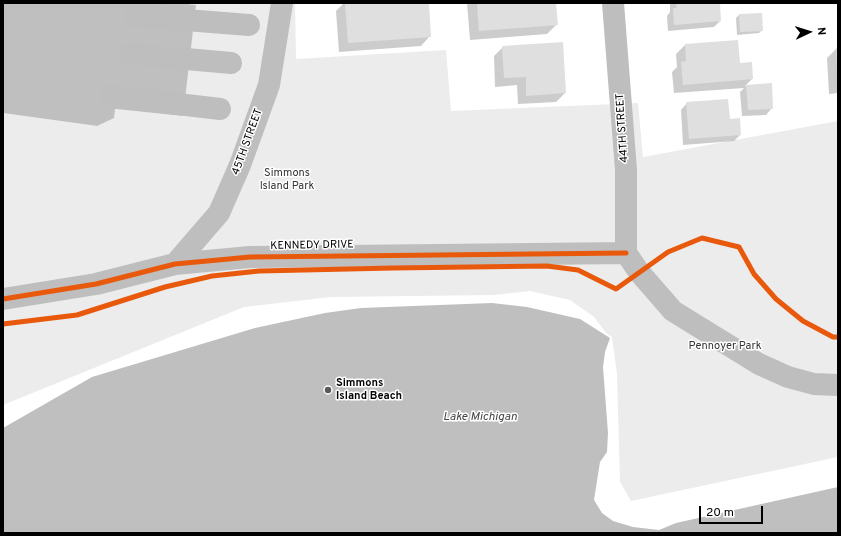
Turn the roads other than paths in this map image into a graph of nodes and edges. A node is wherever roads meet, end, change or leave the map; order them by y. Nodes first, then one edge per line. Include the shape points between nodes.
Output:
1 (282, 3) edge
2 (613, 3) edge
3 (135, 16) dead end
4 (249, 25) dead end
5 (130, 54) dead end
6 (231, 63) dead end
7 (111, 96) dead end
8 (220, 108) dead end
9 (626, 253) junction
10 (175, 264) junction
11 (3, 299) edge
12 (838, 385) edge

1 - 10 street, 45TH STREET via 269,85 240,165 219,213
2 - 9 street, 44TH STREET via 626,170
3 - 4 street
5 - 6 street
7 - 8 street
9 - 10 street, KENNEDY DRIVE via 250,257
9 - 12 street via 673,311 759,364 788,377 814,384
10 - 11 street, KENNEDY DRIVE via 96,284

